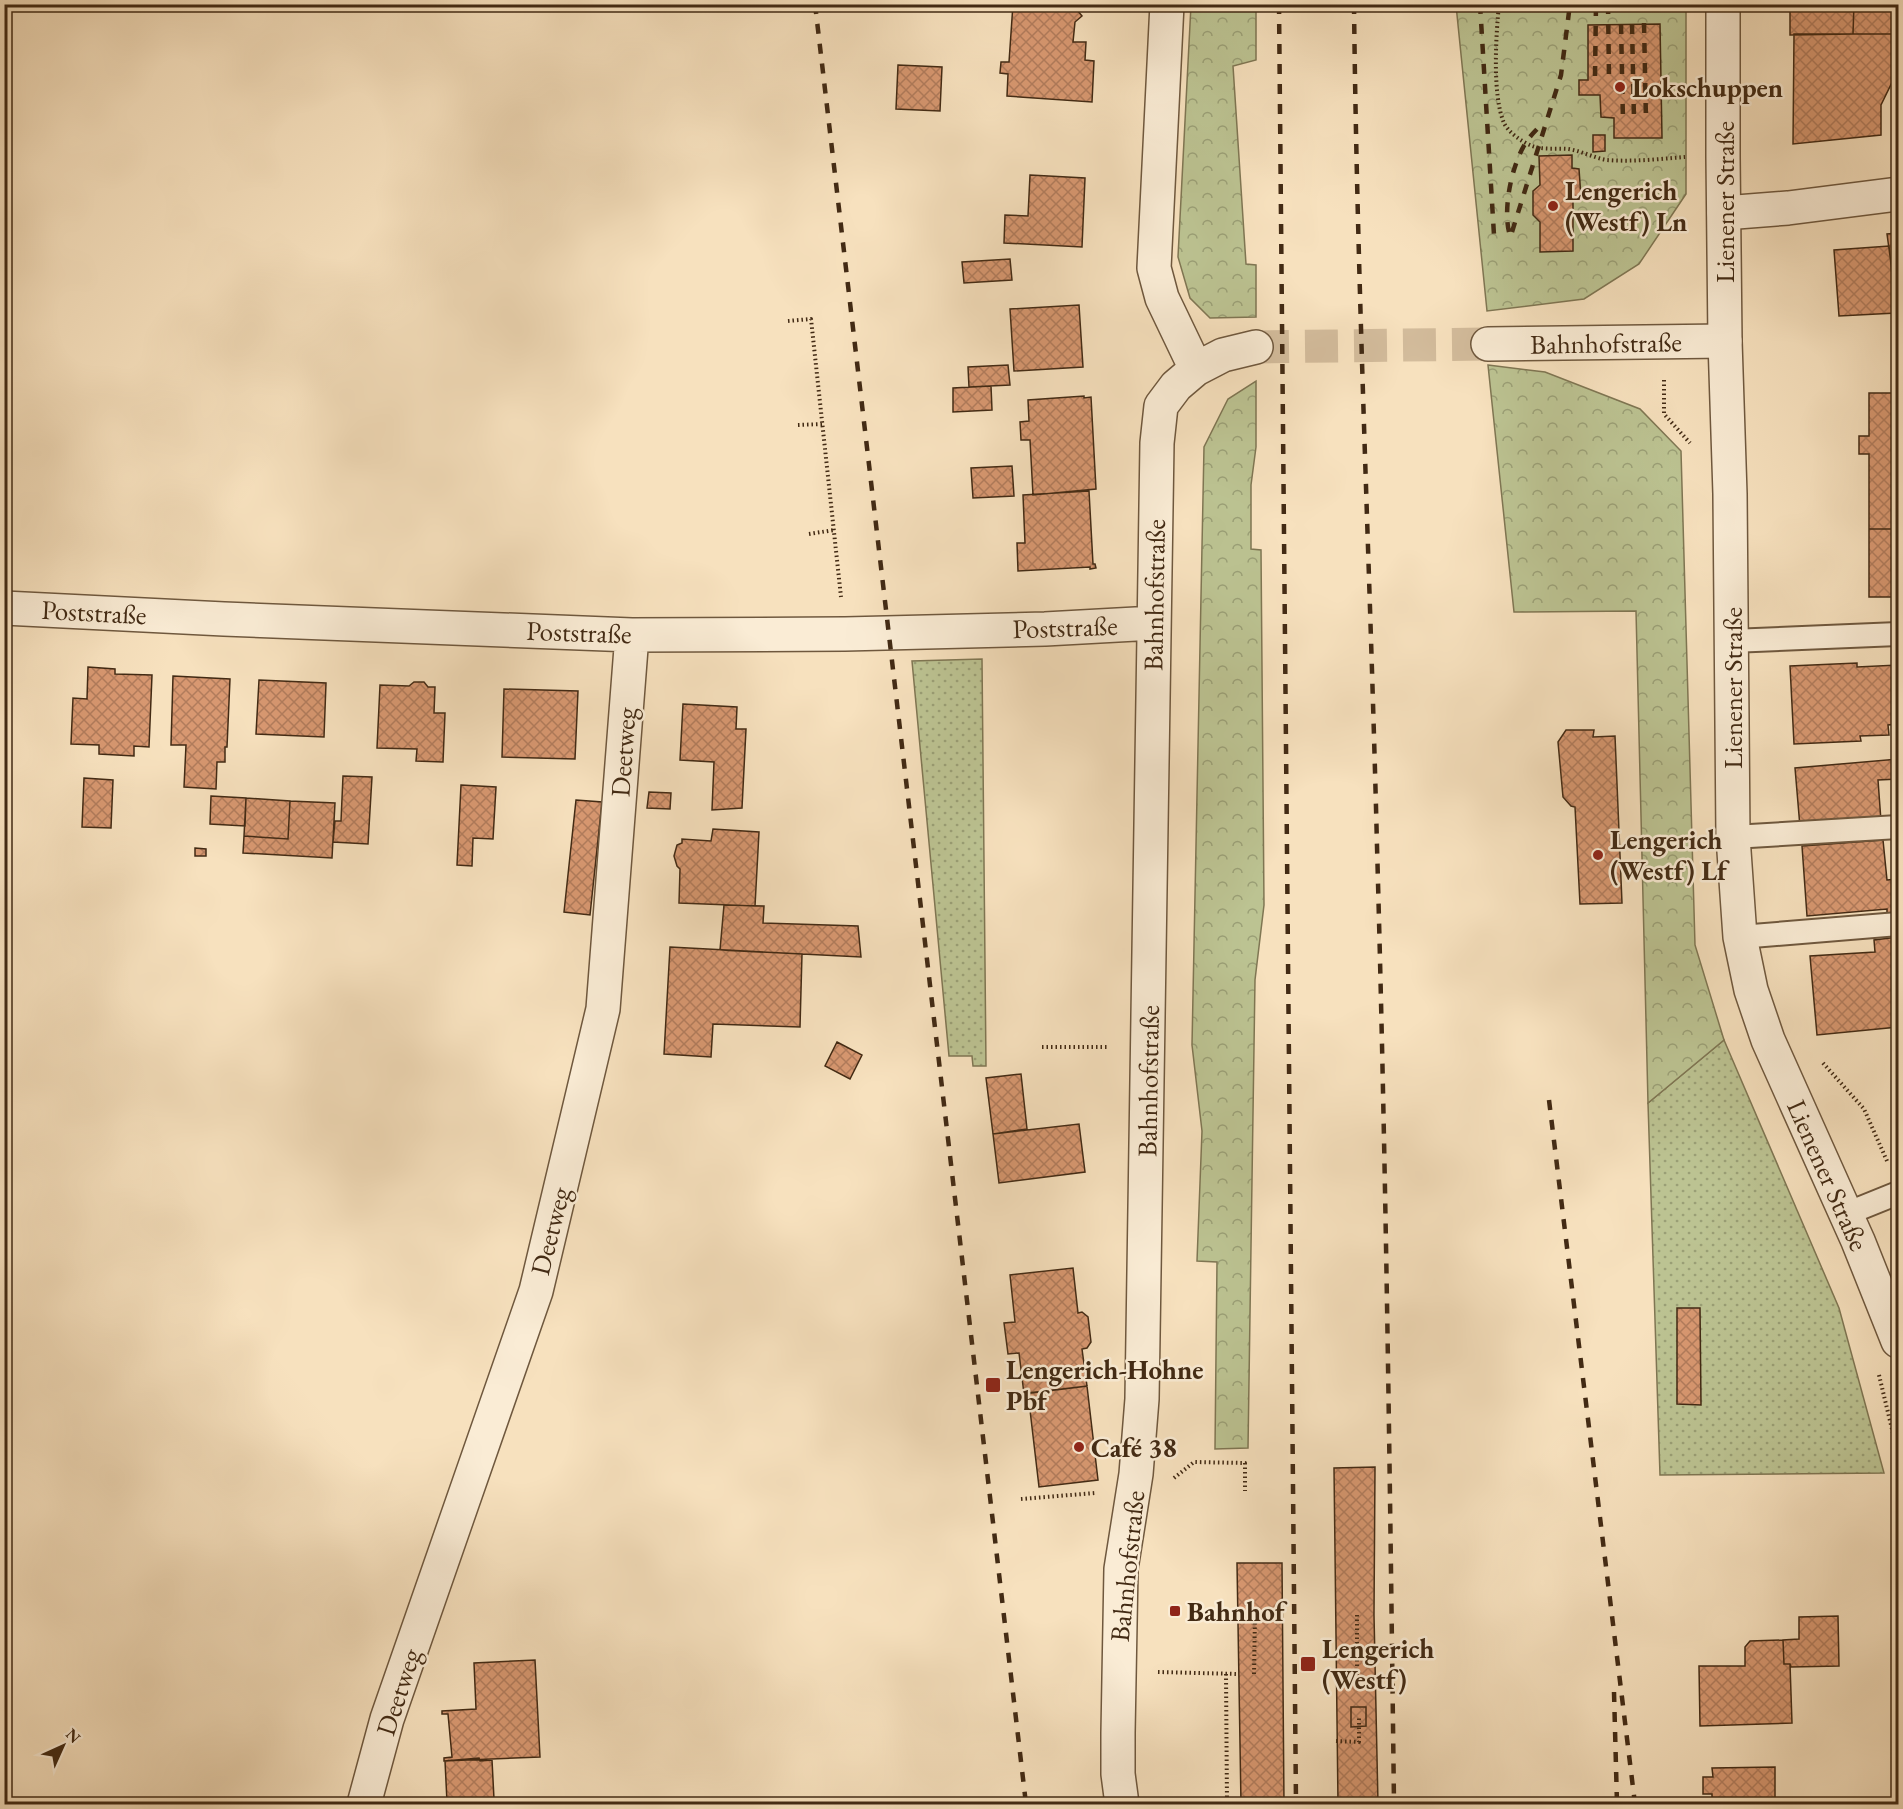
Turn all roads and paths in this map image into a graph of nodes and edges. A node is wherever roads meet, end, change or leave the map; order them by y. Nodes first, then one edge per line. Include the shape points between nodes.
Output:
1 (1167, 4) edge
2 (1499, 4) edge
3 (1723, 4) edge
4 (1723, 157) junction
5 (1899, 194) edge
6 (1724, 213) junction
7 (788, 321) dead end
8 (1725, 341) junction
9 (1488, 344) tunnel mouth
10 (1256, 347) tunnel mouth
11 (1196, 369) junction
12 (798, 424) dead end
13 (822, 424) junction
14 (834, 530) junction
15 (809, 534) dead end
16 (4, 608) edge
17 (1154, 624) junction
18 (845, 634) junction
19 (1899, 634) edge
20 (632, 635) junction
21 (1731, 641) junction
22 (1899, 827) edge
23 (1733, 837) junction
24 (1899, 924) edge
25 (1740, 937) junction
26 (1042, 1047) dead end
27 (1149, 1047) junction
28 (1820, 1060) dead end
29 (1890, 1170) dead end
30 (1899, 1193) edge
31 (1846, 1214) junction
32 (1899, 1341) edge
33 (1194, 1462) dead end
34 (1134, 1490) junction
35 (1245, 1491) dead end
36 (1021, 1499) dead end
37 (1357, 1614) dead end
38 (1255, 1615) dead end
39 (1154, 1672) dead end
40 (1226, 1674) junction
41 (1238, 1674) dead end
42 (1254, 1674) dead end
43 (1357, 1675) dead end
44 (1359, 1716) dead end
45 (1336, 1742) dead end
46 (364, 1804) edge
47 (1122, 1804) edge
48 (1227, 1804) edge

1 - 11 street via 1154,267 1162,298
2 - 4 path via 1500,106 1505,124 1515,136 1540,148 1569,149 1623,161
3 - 4 street, Lienener Straße
4 - 6 street, Lienener Straße
5 - 6 street
6 - 8 street, Lienener Straße
7 - 13 path via 811,319
8 - 9 street, Bahnhofstraße
8 - 21 street, Lienener Straße
10 - 11 street, Bahnhofstraße via 1222,355
11 - 17 street, Bahnhofstraße via 1161,406
12 - 13 path
13 - 14 path
14 - 15 path
14 - 18 path
16 - 20 street, Poststraße
17 - 18 street, Poststraße
17 - 27 street, Bahnhofstraße
18 - 20 street, Poststraße
19 - 21 lane
20 - 46 street, Deetweg via 603,1009 536,1291 387,1719
21 - 23 street, Lienener Straße
22 - 23 lane
23 - 25 street, Lienener Straße
24 - 25 lane
25 - 31 street, Lienener Straße via 1751,990 1768,1040
26 - 27 path
27 - 34 street, Bahnhofstraße via 1142,1399
28 - 29 path via 1864,1109
30 - 31 lane
31 - 32 street, Lienener Straße
33 - 35 path via 1245,1463
34 - 36 path
34 - 47 street, Bahnhofstraße via 1121,1569 1118,1774
37 - 43 path
38 - 42 path
39 - 40 path
40 - 41 path
40 - 48 path
44 - 45 path via 1359,1742

